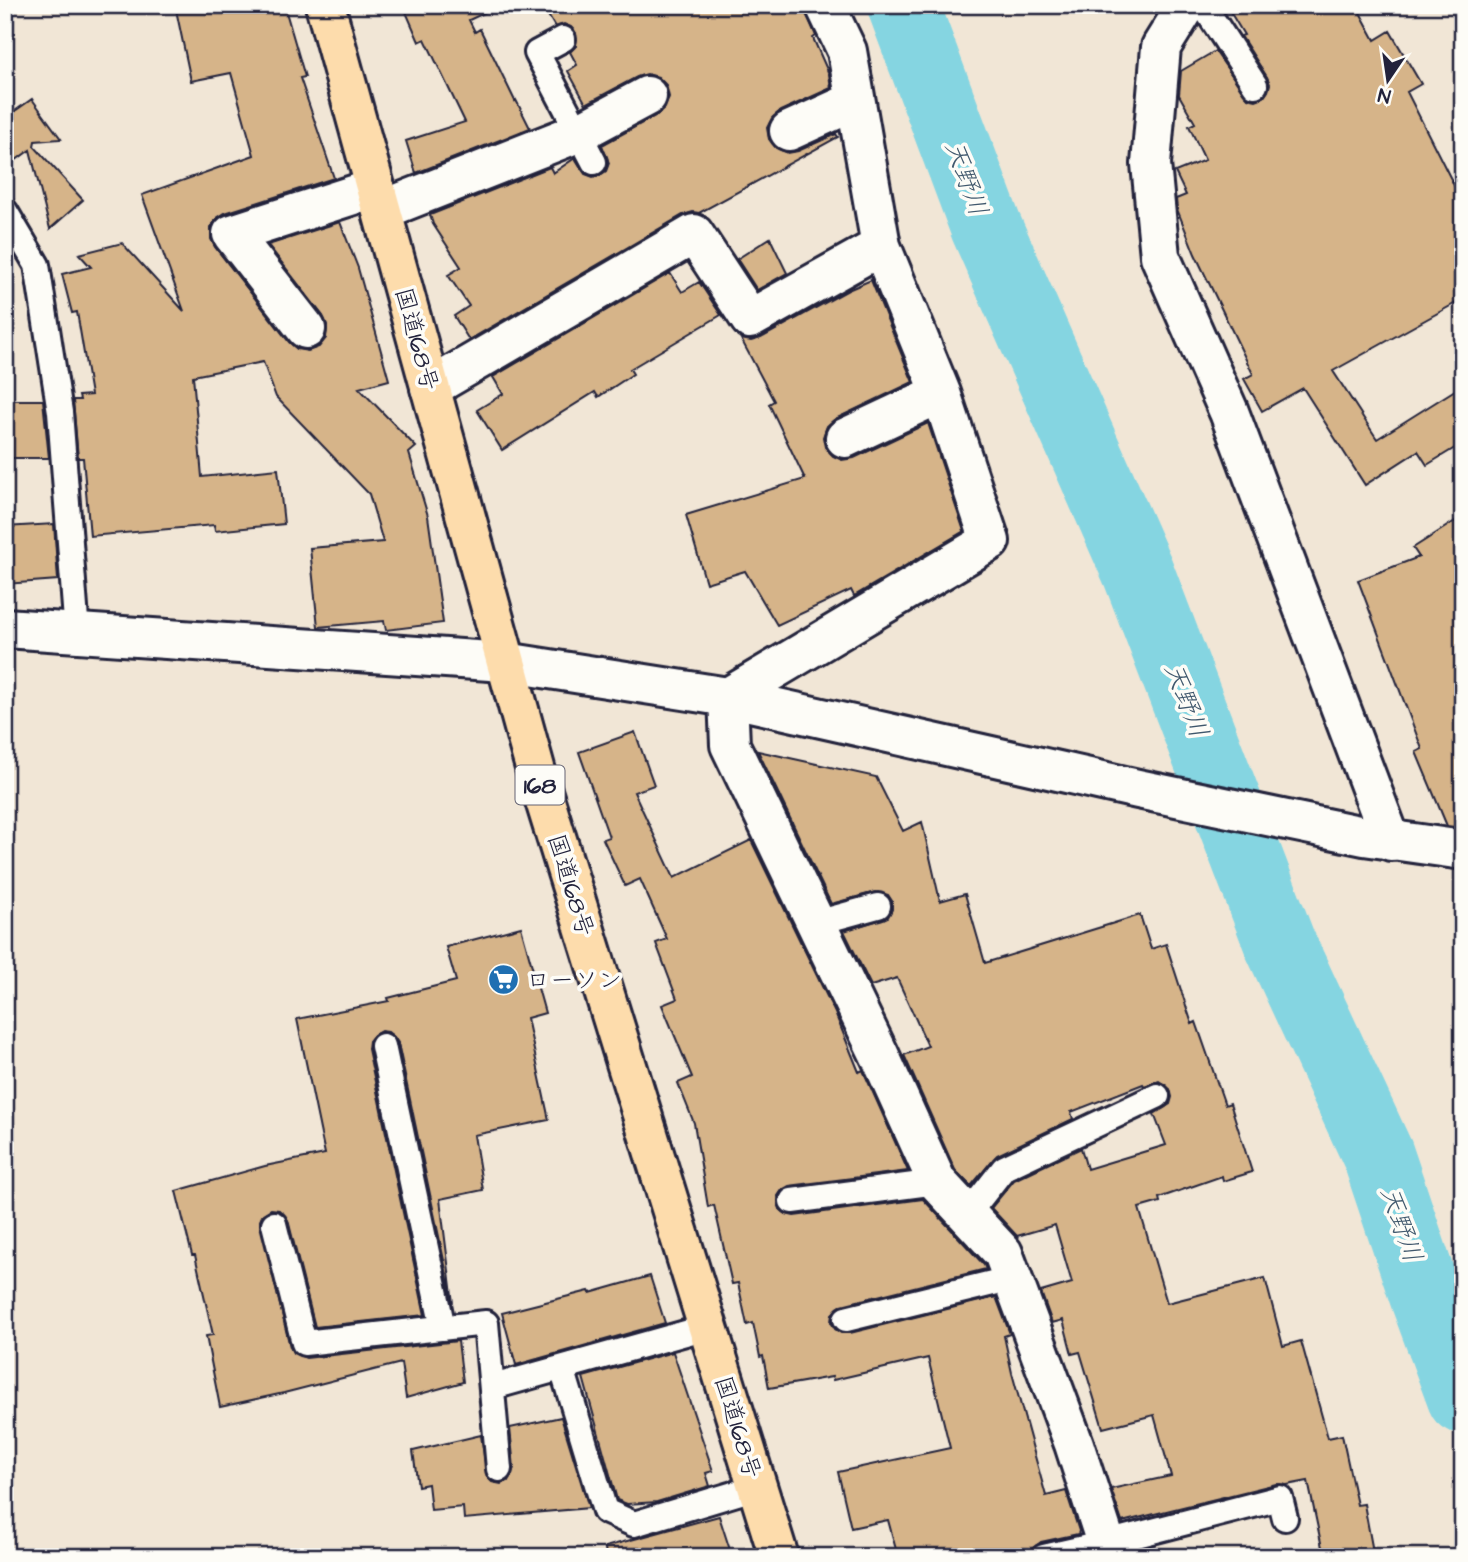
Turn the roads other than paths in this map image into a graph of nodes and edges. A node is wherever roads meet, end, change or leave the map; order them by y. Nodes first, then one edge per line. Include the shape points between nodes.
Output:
1 (325, 5) edge
2 (825, 5) edge
3 (1187, 5) edge
4 (1203, 5) edge
5 (564, 38) dead end
6 (1255, 85) dead end
7 (647, 96) dead end
8 (855, 101) junction
9 (789, 131) dead end
10 (587, 147) junction
11 (379, 199) junction
12 (5, 211) edge
13 (881, 246) junction
14 (306, 329) dead end
15 (430, 388) junction
16 (941, 393) junction
17 (845, 438) dead end
18 (5, 628) edge
19 (77, 634) junction
20 (505, 662) junction
21 (728, 697) junction
22 (1377, 838) junction
23 (1463, 850) edge
24 (878, 906) dead end
25 (816, 923) junction
26 (383, 1046) dead end
27 (1157, 1096) dead end
28 (937, 1182) junction
29 (792, 1201) dead end
30 (967, 1214) junction
31 (274, 1224) dead end
32 (1013, 1278) junction
33 (846, 1319) dead end
34 (707, 1327) junction
35 (443, 1328) junction
36 (562, 1368) junction
37 (493, 1387) junction
38 (499, 1469) dead end
39 (757, 1487) junction
40 (1285, 1518) dead end
41 (1107, 1550) edge
42 (779, 1557) edge
43 (1044, 1557) edge

1 - 11 highway, 国道168号 / 168
2 - 8 street via 847,51
3 - 22 street via 1161,47 1151,164 1160,256 1229,412
4 - 6 lane
5 - 10 lane via 537,53
7 - 10 street
8 - 9 street
8 - 13 street
10 - 11 street
11 - 14 street via 232,234
11 - 15 highway, 国道168号 / 168
12 - 19 lane via 37,265 60,412
13 - 15 street via 750,319 694,234
13 - 16 street
15 - 20 highway, 国道168号 / 168
16 - 17 street
16 - 21 street via 990,541
18 - 19 street
19 - 20 street
20 - 21 street
20 - 34 highway, 国道168号 / 168
21 - 22 street
21 - 25 street via 730,745
22 - 23 street
24 - 25 lane
25 - 28 street
26 - 35 lane
27 - 30 lane via 1004,1168
28 - 29 lane
28 - 30 street
30 - 32 street via 1003,1252
31 - 35 lane via 304,1343
32 - 33 lane
32 - 41 street
34 - 36 lane
34 - 39 highway, 国道168号 / 168
35 - 37 lane via 486,1323
36 - 37 lane
36 - 39 lane via 605,1511 634,1524
37 - 38 lane
39 - 42 highway, 国道168号 / 168
40 - 41 lane via 1280,1498
41 - 43 lane

